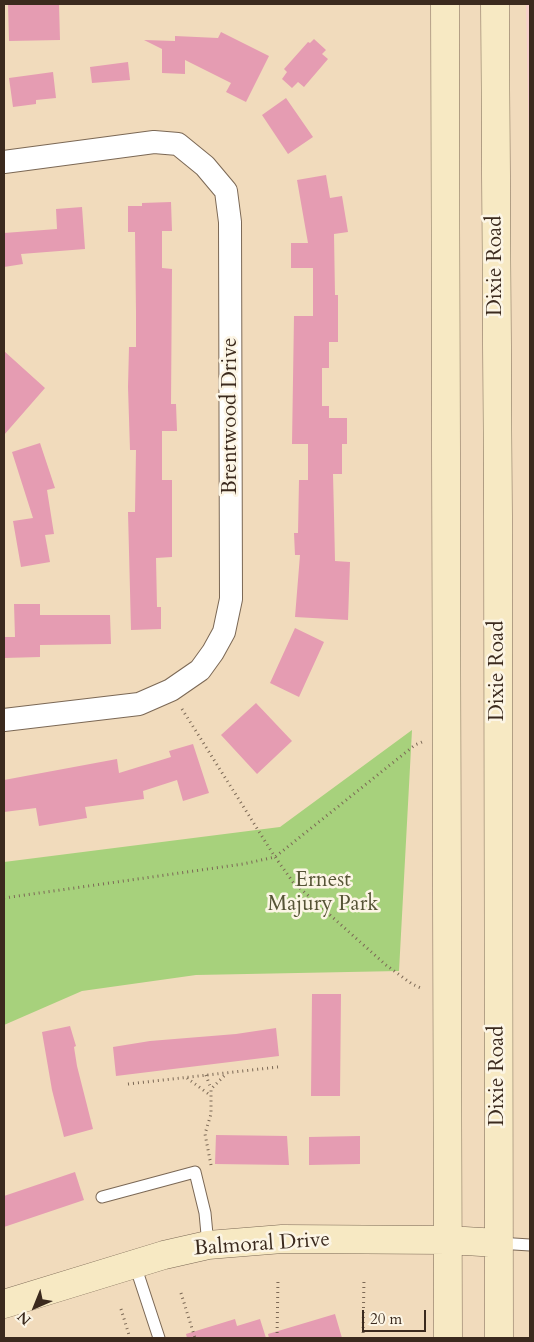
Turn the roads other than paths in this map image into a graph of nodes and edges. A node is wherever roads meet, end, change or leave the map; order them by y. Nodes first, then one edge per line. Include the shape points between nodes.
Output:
1 (445, 4) edge
2 (494, 4) edge
3 (4, 162) edge
4 (4, 720) edge
5 (102, 1197) dead end
6 (448, 1240) junction
7 (498, 1243) junction
8 (208, 1245) junction
9 (530, 1245) edge
10 (135, 1265) junction
11 (4, 1304) edge
12 (159, 1338) edge
13 (448, 1338) edge
14 (499, 1338) edge

1 - 6 main road
2 - 7 main road, Dixie Road
3 - 4 street, Brentwood Drive via 154,142 178,144 205,166 226,191 230,222 231,598 224,632 213,652 200,670 170,690 139,704
5 - 8 lane via 195,1172
6 - 7 main road, Balmoral Drive
6 - 8 main road, Balmoral Drive via 282,1239
6 - 13 main road
7 - 9 lane
7 - 14 main road, Dixie Road
8 - 10 main road, Balmoral Drive
10 - 11 main road, Balmoral Drive
10 - 12 lane

